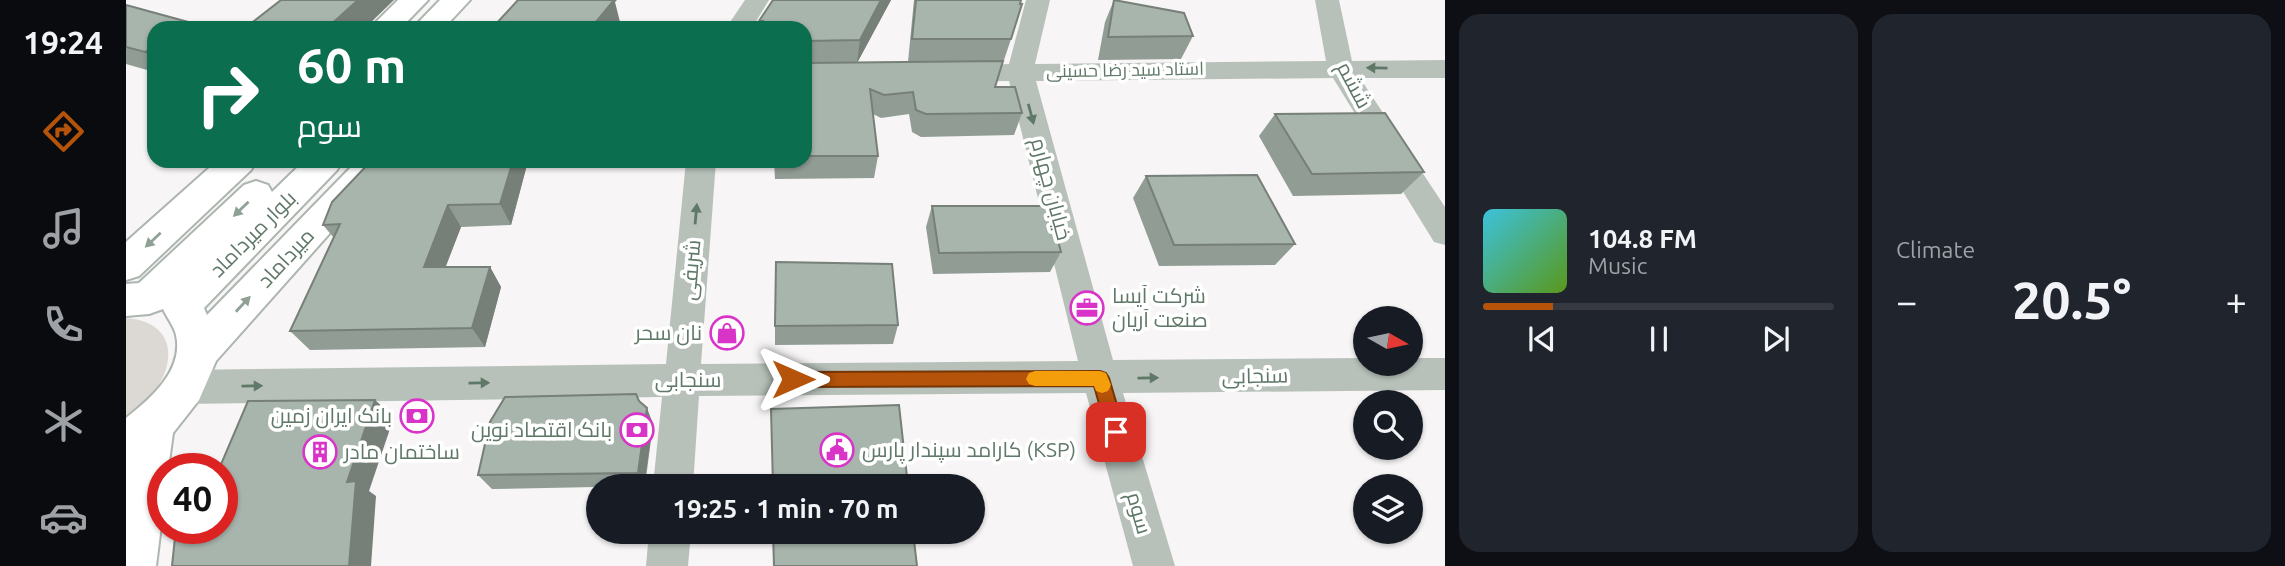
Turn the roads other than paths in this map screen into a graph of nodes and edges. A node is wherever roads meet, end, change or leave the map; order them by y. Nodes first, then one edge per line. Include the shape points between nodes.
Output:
1 (414, 0) edge
2 (456, 0) edge
3 (485, 0) edge
4 (757, 0) edge
5 (1038, 0) edge
6 (1327, 0) edge
7 (392, 21) edge
8 (434, 21) edge
9 (464, 21) edge
10 (744, 21) edge
11 (1340, 68) junction
12 (1445, 69) edge
13 (1020, 71) junction
14 (926, 73) edge
15 (231, 168) edge
16 (283, 168) edge
17 (316, 168) edge
18 (371, 168) edge
19 (700, 168) edge
20 (1445, 233) edge
21 (126, 265) edge
22 (152, 301) edge
23 (190, 371) junction
24 (1445, 374) edge
25 (1100, 378) junction
26 (681, 380) junction
27 (139, 434) edge
28 (674, 474) edge
29 (669, 544) edge
30 (131, 566) edge
31 (667, 566) edge
32 (1154, 566) edge

1 - 7 main road
2 - 8 main road
3 - 9 main road
4 - 10 street
5 - 13 street, خیابان چهارم
6 - 11 street, ششم
12 -> 11 street, استاد سید رضا حسینی
11 - 13 street, استاد سید رضا حسینی
11 - 20 street, ششم
13 - 14 street, استاد سید رضا حسینی
13 -> 25 street, خیابان چهارم
15 -> 21 main road
16 -> 22 main road, بلوار میرداماد
17 - 22 main road, بلوار میرداماد
23 -> 18 main road, میرداماد
26 -> 19 street, شریفی
22 - 23 main road via 194,327
23 -> 26 street, سنجابی
23 - 27 main road, میرداماد
25 -> 24 street, سنجابی
25 - 26 street, سنجابی
25 - 32 street, سوم
26 - 28 street, شریفی
27 - 30 main road
29 - 31 street

